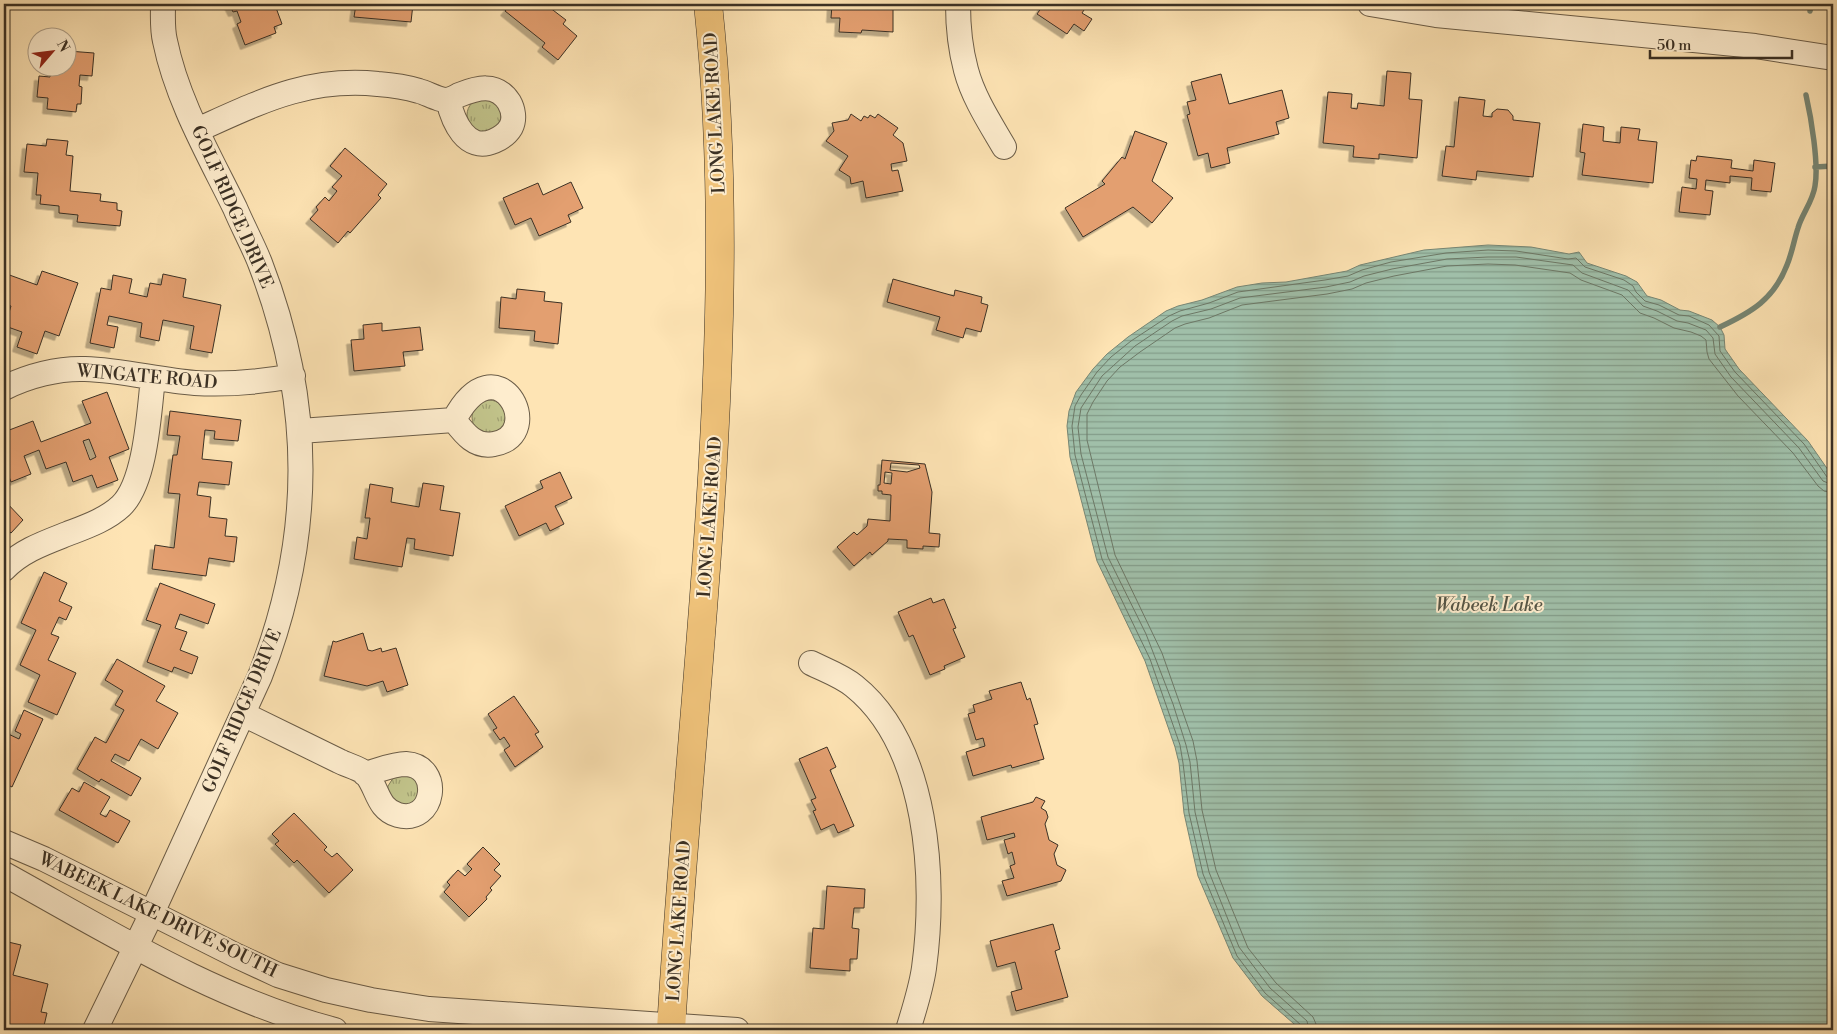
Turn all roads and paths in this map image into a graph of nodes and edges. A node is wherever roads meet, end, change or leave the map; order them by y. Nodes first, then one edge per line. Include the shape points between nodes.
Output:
1 (163, 4) edge
2 (708, 4) edge
3 (958, 4) edge
4 (1370, 4) edge
5 (1833, 58) edge
6 (448, 100) dead end
7 (197, 130) junction
8 (1004, 147) dead end
9 (293, 376) junction
10 (153, 378) junction
11 (4, 388) edge
12 (454, 420) dead end
13 (300, 431) junction
14 (4, 569) edge
15 (811, 663) dead end
16 (243, 714) junction
17 (365, 774) dead end
18 (4, 842) edge
19 (4, 874) edge
20 (152, 913) junction
21 (136, 947) junction
22 (671, 1028) edge
23 (95, 1030) edge
24 (335, 1030) edge
25 (737, 1030) edge
26 (908, 1030) edge

1 - 7 street, GOLF RIDGE DRIVE via 164,39 171,67
2 - 22 main road, LONG LAKE ROAD via 720,191 721,296 704,605
3 - 8 street via 960,43 966,71
4 - 5 street via 1436,15 1755,46
6 - 7 street via 392,85 332,83 299,88 267,98
7 - 9 street, GOLF RIDGE DRIVE via 260,262
9 - 10 street, WINGATE ROAD via 233,384
9 - 13 street, GOLF RIDGE DRIVE
10 - 11 street, WINGATE ROAD via 84,368 33,377
10 - 14 street via 141,465 130,495 108,516 24,553
12 - 13 street
13 - 16 street, GOLF RIDGE DRIVE via 300,510 288,591 272,645
15 - 26 street via 854,686 888,724 917,796 926,843 928,939 920,991
16 - 17 street
16 - 20 street, GOLF RIDGE DRIVE
18 - 20 street, WABEEK LAKE DRIVE SOUTH
19 - 21 street, WABEEK LAKE DRIVE SOUTH
20 - 21 street, GOLF RIDGE DRIVE
20 - 22 street, WABEEK LAKE DRIVE SOUTH via 278,975 371,1000 429,1009
21 - 23 street, GOLF RIDGE DRIVE
21 - 24 street, WABEEK LAKE DRIVE SOUTH via 248,1002
22 - 25 street, WABEEK LAKE DRIVE SOUTH

